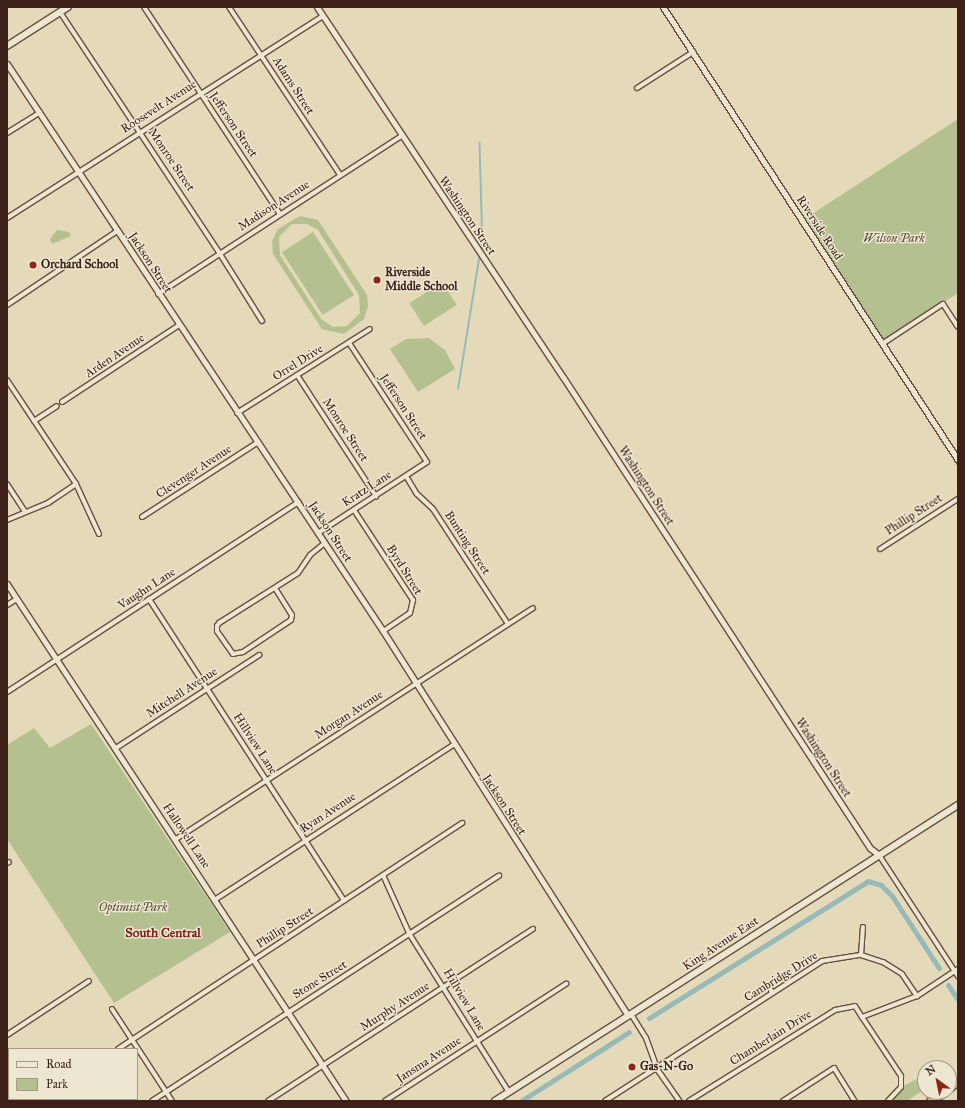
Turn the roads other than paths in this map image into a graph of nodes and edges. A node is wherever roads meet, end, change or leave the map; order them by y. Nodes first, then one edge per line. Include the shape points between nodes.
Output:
1 (68, 7) edge
2 (144, 7) edge
3 (229, 7) edge
4 (317, 7) edge
5 (663, 7) edge
6 (60, 12) junction
7 (323, 16) junction
8 (7, 46) edge
9 (693, 52) junction
10 (260, 54) junction
11 (7, 64) edge
12 (637, 88) dead end
13 (200, 93) junction
14 (40, 112) junction
15 (139, 131) junction
16 (7, 133) edge
17 (401, 136) junction
18 (77, 172) junction
19 (340, 175) junction
20 (280, 214) junction
21 (7, 218) edge
22 (117, 232) junction
23 (220, 254) junction
24 (158, 294) junction
25 (7, 304) edge
26 (262, 321) dead end
27 (179, 325) junction
28 (958, 327) edge
29 (370, 329) dead end
30 (349, 343) junction
31 (882, 344) junction
32 (297, 375) junction
33 (7, 380) edge
34 (62, 402) dead end
35 (57, 406) dead end
36 (237, 414) junction
37 (34, 421) junction
38 (257, 443) junction
39 (958, 460) edge
40 (427, 462) joint
41 (406, 476) junction
42 (7, 484) edge
43 (76, 484) junction
44 (376, 496) junction
45 (958, 499) edge
46 (298, 502) junction
47 (354, 510) junction
48 (25, 512) junction
49 (142, 517) dead end
50 (7, 520) edge
51 (318, 533) junction
52 (99, 534) dead end
53 (325, 543) junction
54 (880, 549) dead end
55 (7, 584) edge
56 (275, 588) junction
57 (17, 599) junction
58 (149, 600) junction
59 (7, 605) edge
60 (533, 608) dead end
61 (508, 624) junction
62 (383, 631) junction
63 (259, 655) dead end
64 (56, 659) junction
65 (414, 684) junction
66 (207, 689) junction
67 (7, 692) edge
68 (453, 745) junction
69 (116, 748) junction
70 (267, 780) junction
71 (958, 805) edge
72 (462, 824) dead end
73 (176, 839) junction
74 (305, 840) junction
75 (879, 855) junction
76 (383, 875) junction
77 (499, 876) dead end
78 (216, 899) junction
79 (344, 901) junction
80 (863, 927) dead end
81 (533, 929) dead end
82 (410, 934) junction
83 (861, 955) junction
84 (820, 956) dead end
85 (255, 959) junction
86 (822, 961) junction
87 (956, 970) edge
88 (958, 976) edge
89 (89, 981) dead end
90 (566, 984) dead end
91 (444, 987) junction
92 (770, 988) dead end
93 (772, 993) junction
94 (916, 996) junction
95 (112, 1009) dead end
96 (288, 1012) junction
97 (629, 1015) junction
98 (862, 1016) junction
99 (7, 1035) edge
100 (132, 1040) junction
101 (477, 1041) junction
102 (120, 1048) edge
103 (137, 1048) edge
104 (138, 1049) edge
105 (323, 1064) junction
106 (657, 1068) junction
107 (166, 1092) junction
108 (509, 1092) junction
109 (152, 1101) edge
110 (172, 1101) edge
111 (268, 1101) edge
112 (346, 1101) edge
113 (384, 1101) edge
114 (495, 1101) edge
115 (605, 1101) edge
116 (679, 1101) edge
117 (689, 1101) edge
118 (783, 1101) edge
119 (855, 1101) edge
120 (888, 1101) edge

1 - 6 main road
2 - 13 street, Jefferson Street
3 - 10 street, Adams Street
4 - 7 street, Washington Street
5 - 9 street, Riverside Road
6 - 8 main road
6 - 15 street, Monroe Street
7 - 10 street, Roosevelt Avenue
7 - 17 street, Washington Street
9 - 12 street
9 - 31 street, Riverside Road
10 - 13 street, Roosevelt Avenue
10 - 19 street, Adams Street
11 - 14 street, Jackson Street
13 - 15 street, Roosevelt Avenue
13 - 20 street, Jefferson Street
14 - 16 street
14 - 18 street, Jackson Street
15 - 18 street, Roosevelt Avenue
15 - 23 street, Monroe Street
17 - 19 street, Madison Avenue
17 - 75 street, Washington Street via 563,377 870,848
18 - 21 street, Roosevelt Avenue
18 - 22 street, Jackson Street
19 - 20 street, Madison Avenue
20 - 23 street, Madison Avenue
22 - 24 street, Jackson Street
22 - 25 street
23 - 24 street, Madison Avenue
23 - 26 street, Monroe Street
24 - 27 street, Jackson Street
27 - 34 street, Arden Avenue
27 - 36 street, Jackson Street
28 - 31 street via 943,304
29 - 30 street, Orrel Drive
30 - 32 street, Orrel Drive
30 - 40 street, Jefferson Street
31 - 39 street, Riverside Road
32 - 36 street, Orrel Drive
32 - 44 street, Monroe Street
33 - 37 street
35 - 37 street
36 - 38 street, Jackson Street
37 - 43 street
38 - 46 street, Jackson Street
38 - 49 street, Clevenger Avenue
40 - 41 street, Kratz Lane
41 - 44 street, Kratz Lane
41 - 61 street, Bunting Street via 433,509
42 - 48 street
43 - 48 street via 48,503
43 - 52 street
44 - 47 street, Kratz Lane
45 - 54 street, Phillip Street
46 - 51 street, Jackson Street
46 - 58 street, Vaughn Lane
47 - 51 street, Kratz Lane
47 - 62 street, Byrd Street via 413,600 410,613
48 - 50 street
51 - 53 street, Jackson Street
53 - 56 street via 310,555 302,570
53 - 62 street, Jackson Street
55 - 57 street, Hallowell Lane
56 - 56 street via 217,626 217,631 233,654 243,652 291,620 292,615
57 - 59 street
57 - 64 street, Hallowell Lane
58 - 64 street, Vaughn Lane
58 - 66 street, Hillview Lane
60 - 61 street, Morgan Avenue
61 - 65 street, Morgan Avenue
62 - 65 street, Jackson Street
63 - 66 street, Mitchell Avenue
64 - 67 street, Vaughn Lane
64 - 69 street, Hallowell Lane
65 - 68 street, Jackson Street
65 - 70 street, Morgan Avenue
66 - 69 street, Mitchell Avenue
66 - 70 street, Hillview Lane
68 - 74 street, Ryan Avenue
68 - 97 street, Jackson Street
69 - 73 street, Hallowell Lane
70 - 73 street, Morgan Avenue
70 - 74 street, Hillview Lane
71 - 75 main road, King Avenue East
72 - 76 street, Phillip Street
73 - 78 street, Hallowell Lane
74 - 78 street, Ryan Avenue
74 - 79 street, Hillview Lane
75 - 87 street, Washington Street
75 - 97 main road, King Avenue East
76 - 79 street, Phillip Street
76 - 82 street, Hillview Lane
77 - 82 street, Stone Street
78 - 85 street, Hallowell Lane
79 - 85 street, Phillip Street
80 - 83 street
81 - 91 street, Murphy Avenue
82 - 91 street, Hillview Lane
82 - 96 street, Stone Street
83 - 86 street, Cambridge Drive
83 - 94 street, Cambridge Drive via 883,962 902,974
84 - 86 street
85 - 96 street, Hallowell Lane
85 - 100 street, Phillip Street
86 - 93 street, Cambridge Drive
87 - 88 street, Washington Street
87 - 94 street
89 - 99 street
90 - 101 street, Jansma Avenue
91 - 101 street, Hillview Lane
91 - 105 street, Murphy Avenue
92 - 93 street
93 - 106 street, Cambridge Drive
94 - 98 street
95 - 100 street
96 - 105 street, Hallowell Lane
96 - 107 street, Stone Street
97 - 106 street, Jackson Street via 646,1038
97 - 108 main road, King Avenue East
98 - 117 street, Chamberlain Drive via 855,1006 835,1010
98 - 120 street, Chamberlain Drive via 901,1076 901,1087
100 - 102 street, Phillip Street
100 - 103 street
101 - 108 street, Hillview Lane
101 - 113 street, Jansma Avenue
104 - 107 street
105 - 111 street, Murphy Avenue
105 - 112 street, Hallowell Lane
106 - 115 street, Cambridge Drive
106 - 116 street, Jackson Street
107 - 109 street, Stone Street
107 - 110 street
108 - 114 main road, King Avenue East
118 - 119 street via 834,1068

